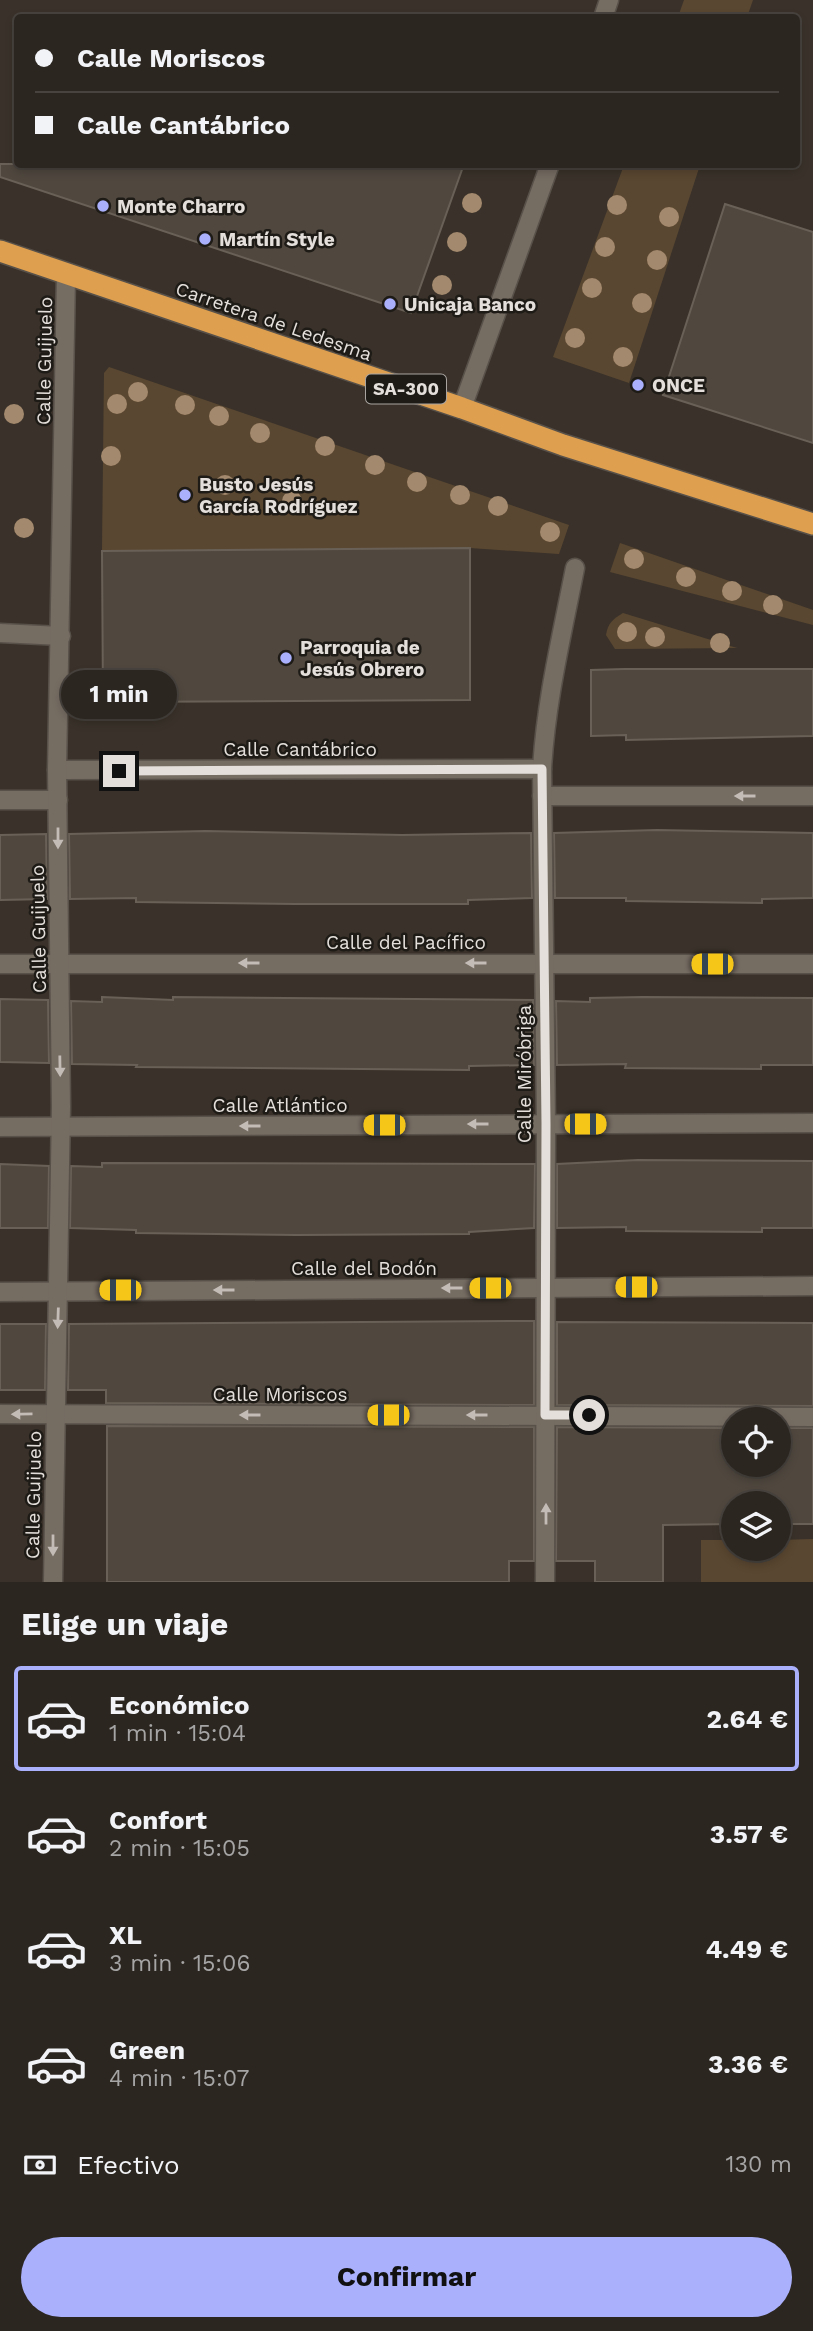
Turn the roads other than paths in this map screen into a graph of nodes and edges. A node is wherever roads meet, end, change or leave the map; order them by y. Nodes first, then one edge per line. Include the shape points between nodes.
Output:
1 (549, 168) edge
2 (0, 251) edge
3 (66, 275) junction
4 (461, 408) junction
5 (813, 524) edge
6 (575, 568) dead end
7 (0, 633) edge
8 (61, 636) junction
9 (542, 769) junction
10 (57, 770) junction
11 (542, 796) junction
12 (813, 796) edge
13 (0, 800) edge
14 (58, 800) junction
15 (59, 963) junction
16 (545, 963) junction
17 (0, 964) edge
18 (813, 964) edge
19 (813, 1123) edge
20 (546, 1124) junction
21 (60, 1127) junction
22 (0, 1128) edge
23 (813, 1286) edge
24 (545, 1287) junction
25 (59, 1291) junction
26 (0, 1292) edge
27 (55, 1413) junction
28 (0, 1414) edge
29 (545, 1415) junction
30 (813, 1417) edge
31 (53, 1582) edge
32 (545, 1582) edge

1 - 4 street
2 - 3 highway, Carretera de Ledesma / SA-300
3 - 4 highway, Carretera de Ledesma / SA-300
3 - 8 street, Calle Guijuelo
4 - 5 highway, Carretera de Ledesma / SA-300
6 - 9 street, Calle Miróbriga via 553,668
7 - 8 street
8 - 10 street, Calle Guijuelo
9 - 10 street, Calle Cantábrico
9 - 11 street, Calle Miróbriga
10 - 14 street, Calle Guijuelo
12 -> 11 street
11 - 16 street, Calle Miróbriga
13 - 14 street
14 -> 15 street, Calle Guijuelo
16 -> 15 street, Calle del Pacífico
15 - 17 street, Calle del Pacífico
15 -> 21 street, Calle Guijuelo
16 - 18 street, Calle del Pacífico
16 - 20 street, Calle Miróbriga
19 - 20 street, Calle Atlántico
20 -> 21 street, Calle Atlántico
20 - 24 street, Calle Miróbriga
21 - 22 street, Calle Atlántico
21 - 25 street, Calle Guijuelo
23 - 24 street, Calle del Bodón
24 -> 25 street, Calle del Bodón
24 - 29 street, Calle Miróbriga
25 - 26 street, Calle del Bodón
25 -> 27 street, Calle Guijuelo
27 -> 28 street, Calle Moriscos
29 -> 27 street, Calle Moriscos
27 -> 31 street, Calle Guijuelo
29 - 30 street, Calle Moriscos
32 -> 29 street, Calle Miróbriga

